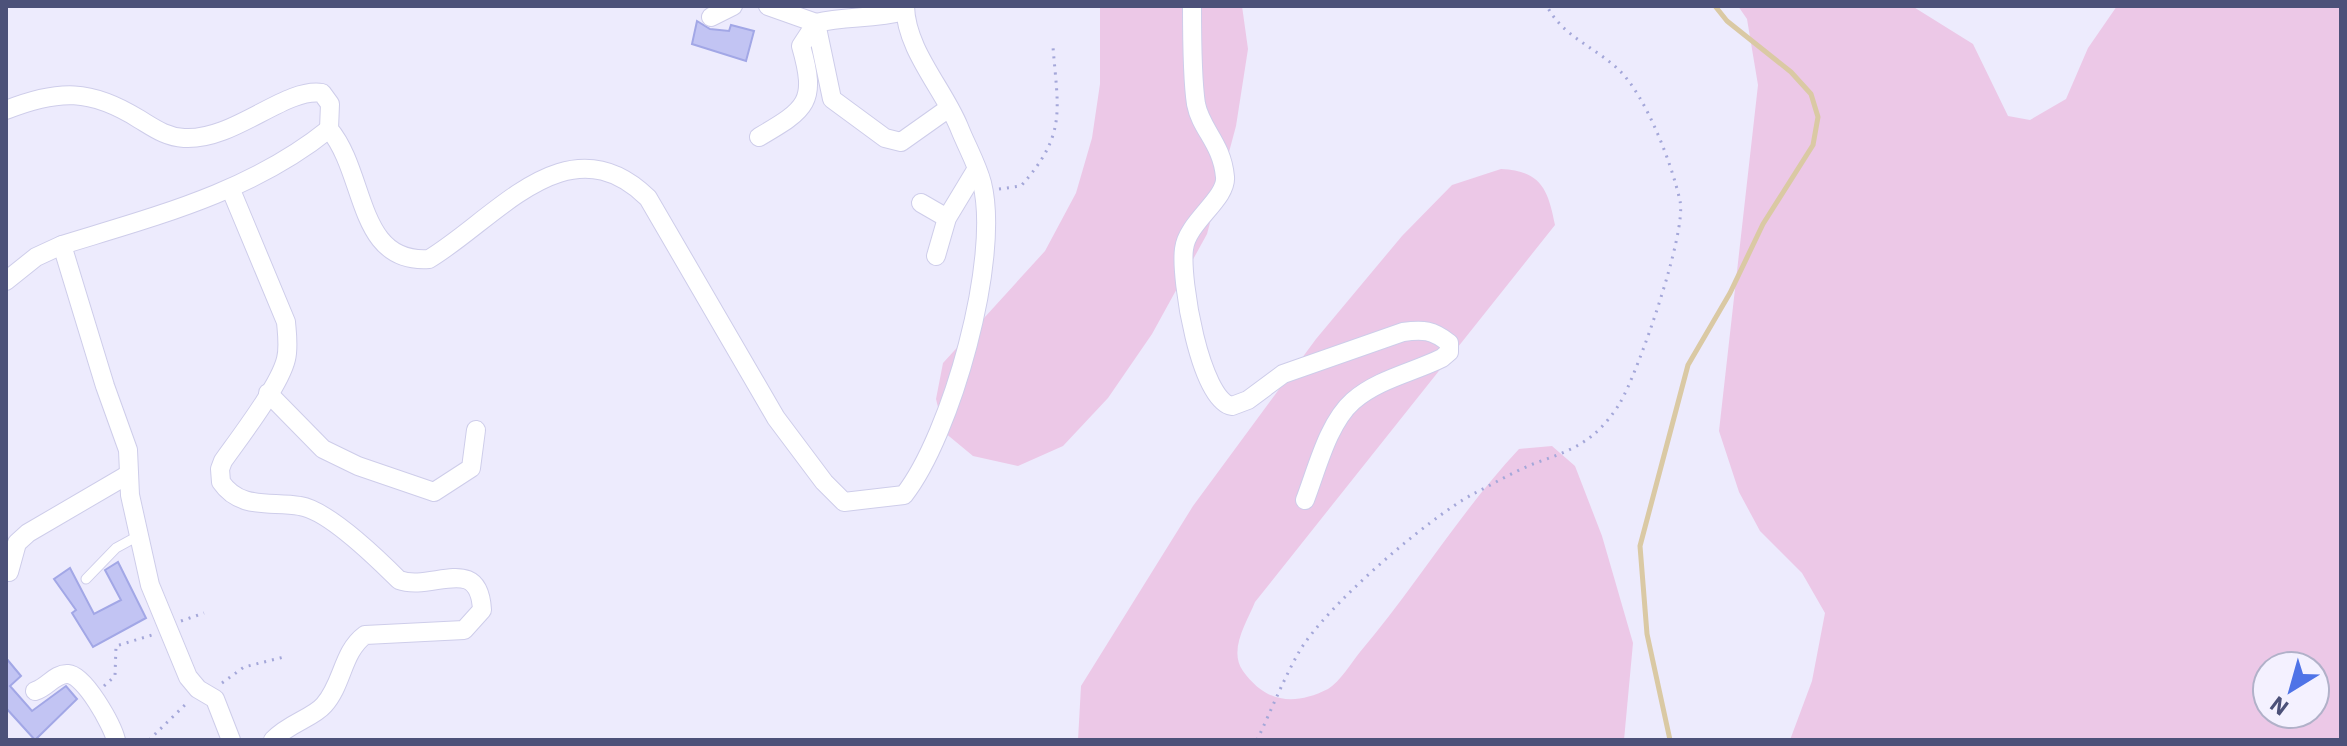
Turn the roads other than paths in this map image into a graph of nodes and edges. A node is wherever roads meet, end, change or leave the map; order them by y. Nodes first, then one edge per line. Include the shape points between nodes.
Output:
1 (733, 6) edge
2 (768, 6) edge
3 (1192, 6) edge
4 (904, 8) edge
5 (711, 17) dead end
6 (816, 23) junction
7 (949, 108) junction
8 (6, 110) edge
9 (329, 129) junction
10 (759, 137) dead end
11 (976, 170) junction
12 (231, 190) junction
13 (921, 203) dead end
14 (947, 218) junction
15 (62, 245) junction
16 (936, 256) dead end
17 (6, 281) edge
18 (268, 393) junction
19 (476, 430) dead end
20 (129, 474) junction
21 (1305, 500) dead end
22 (138, 536) junction
23 (9, 572) dead end
24 (86, 579) dead end
25 (35, 691) dead end
26 (116, 740) edge
27 (231, 740) edge
28 (273, 740) edge

1 - 5 street
2 - 6 street
3 - 21 street via 1196,105 1220,148 1225,180 1224,190 1193,226 1184,248 1187,307 1192,337 1220,399 1232,406 1283,374 1403,332 1423,329 1449,343 1442,358 1354,400 1326,447
4 - 6 street via 875,19 845,16
4 - 7 street via 914,41
6 - 7 street via 832,99 885,138 901,142
6 - 10 street via 801,46 811,86 806,99 792,118
7 - 11 street
8 - 9 street via 85,93 156,131 186,138 231,129 312,91 322,93 330,104
9 - 11 street via 357,179 373,232 385,247 413,260 429,259 528,186 556,173 595,168 633,184 648,198 776,418 844,502 904,495 923,468 969,347 987,225
9 - 12 street
11 - 14 street
12 - 15 street
12 - 18 street via 286,322 286,362
13 - 14 street
14 - 16 street
15 - 17 street
15 - 20 street via 121,426
18 - 19 street via 323,449 434,492 471,468
18 - 28 street via 220,469 228,492 242,501 304,506 329,520 399,580 464,578 482,593 482,610 464,630 365,635 355,642 323,707 287,725
20 - 22 street
20 - 23 street via 28,533 17,543
22 - 24 lane via 116,548
22 - 27 street via 174,650 198,689 215,699
25 - 26 street via 68,674 92,694

